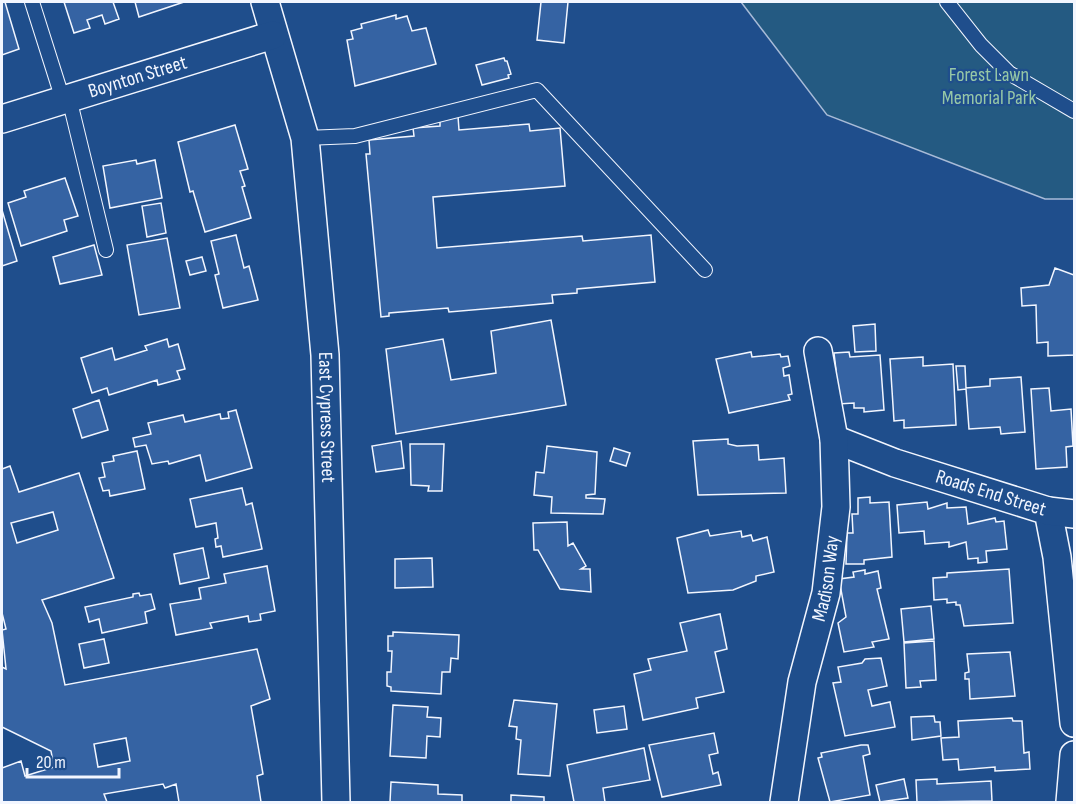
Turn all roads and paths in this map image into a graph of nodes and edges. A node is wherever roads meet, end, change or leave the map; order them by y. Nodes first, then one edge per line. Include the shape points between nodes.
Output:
1 (32, 2) edge
2 (265, 2) edge
3 (947, 2) edge
4 (273, 35) junction
5 (66, 99) junction
6 (1074, 111) edge
7 (2, 119) edge
8 (304, 138) junction
9 (106, 250) dead end
10 (705, 270) dead end
11 (818, 351) dead end
12 (834, 439) junction
13 (1048, 511) junction
14 (1074, 514) edge
15 (1074, 723) edge
16 (1074, 755) edge
17 (336, 802) edge
18 (784, 802) edge
19 (1070, 802) edge

1 - 5 lane
2 - 4 street, East Cypress Street
3 - 6 lane via 1009,73
4 - 5 street, Boynton Street
4 - 8 street, East Cypress Street
5 - 7 street, Boynton Street
5 - 9 lane
8 - 10 lane via 355,136 537,90
8 - 17 street, East Cypress Street via 325,355
11 - 12 street, Madison Way
12 - 13 street, Roads End Street via 895,463
12 - 18 street, Madison Way via 836,507 826,593 802,682
13 - 14 street
13 - 15 street, Roads End Street via 1057,557
16 - 19 street

